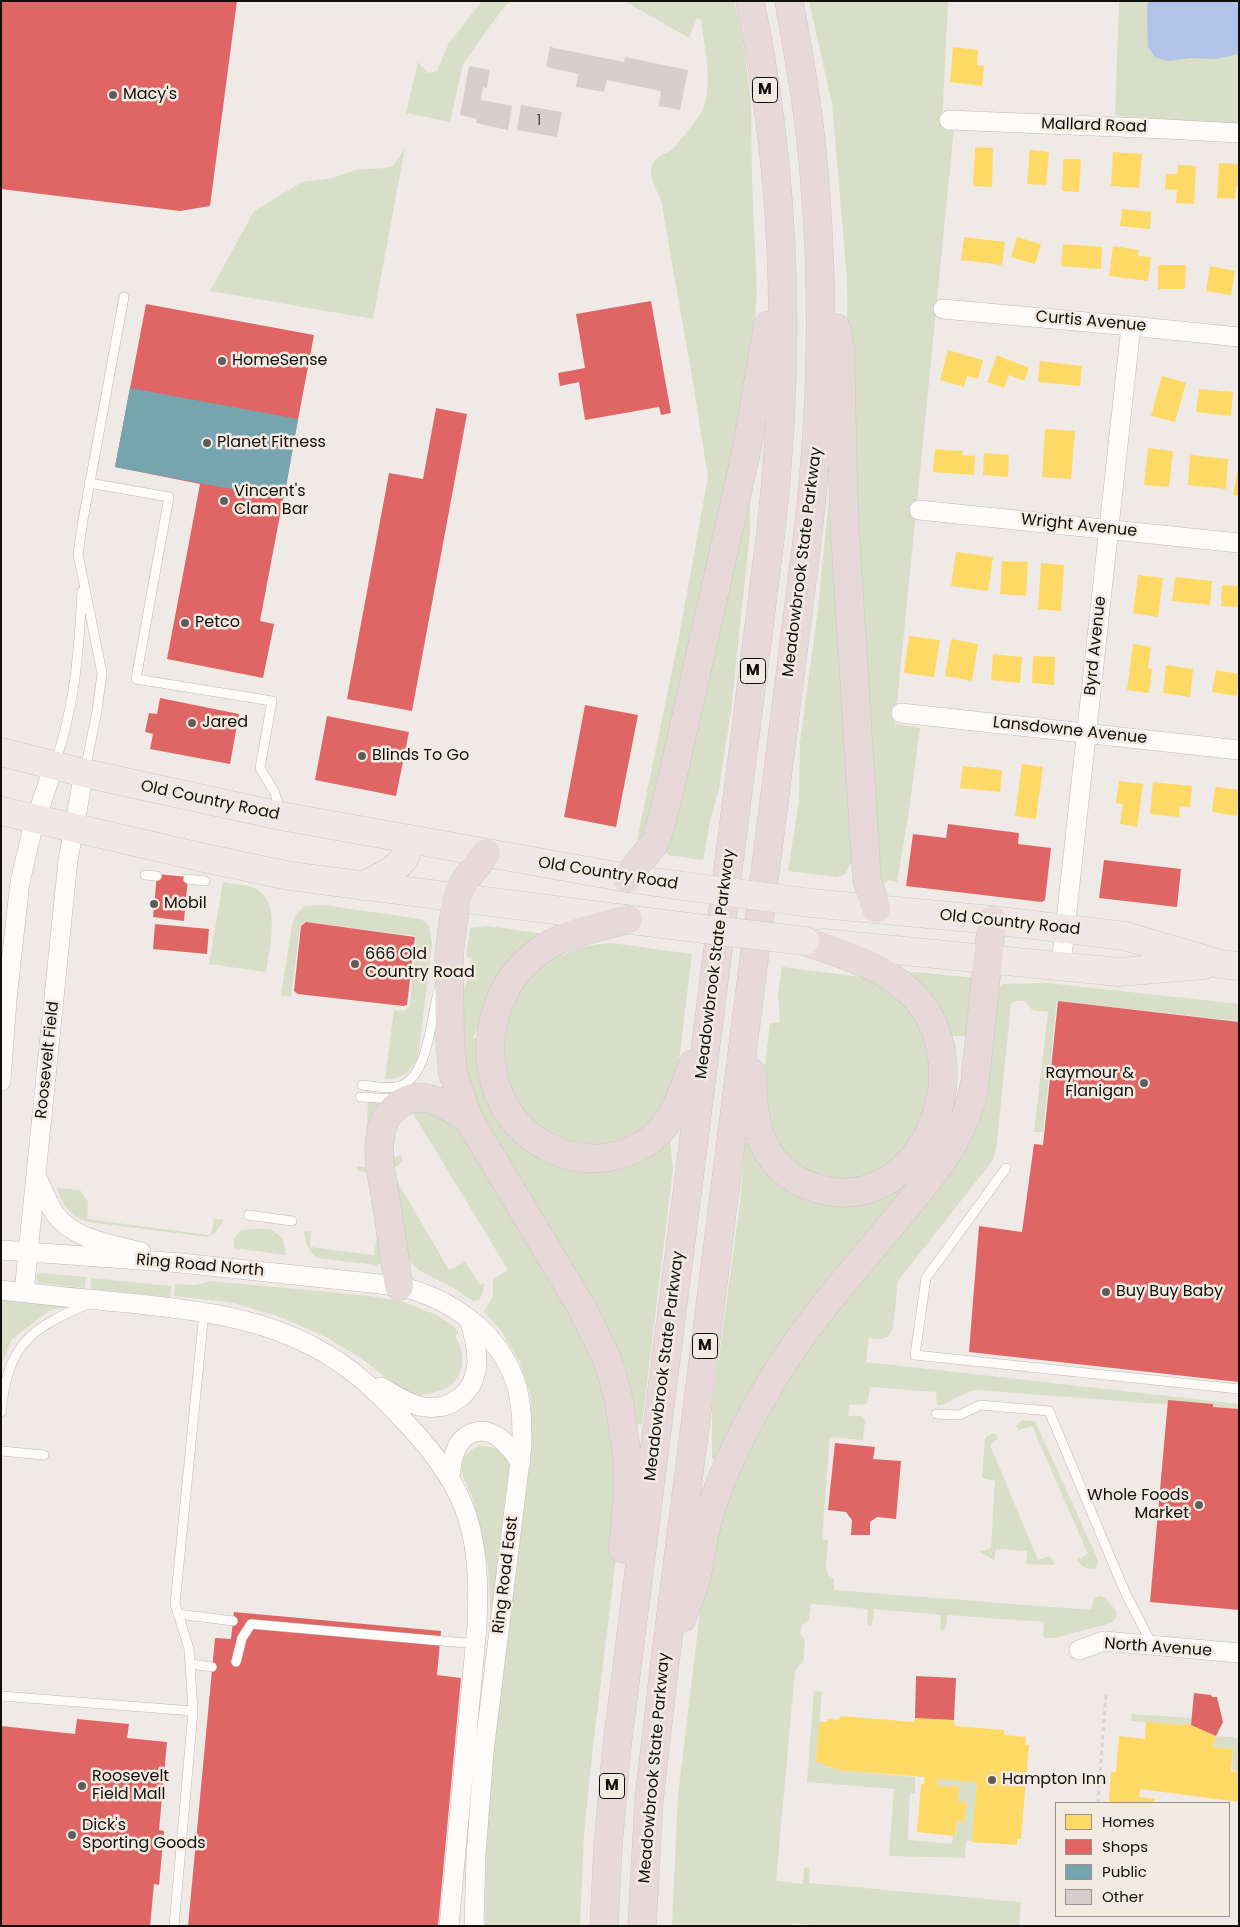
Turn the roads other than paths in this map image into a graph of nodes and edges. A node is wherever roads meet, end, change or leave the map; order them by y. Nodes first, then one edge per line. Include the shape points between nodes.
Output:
1 (750, 1) edge
2 (789, 1) edge
3 (949, 120) dead end
4 (1239, 133) edge
5 (781, 244) junction
6 (819, 251) junction
7 (124, 297) dead end
8 (943, 309) dead end
9 (1131, 326) junction
10 (1239, 337) edge
11 (89, 483) junction
12 (920, 510) dead end
13 (1109, 528) junction
14 (1239, 543) edge
15 (83, 581) junction
16 (901, 713) dead end
17 (1086, 733) junction
18 (1239, 750) edge
19 (1, 752) edge
20 (54, 766) junction
21 (84, 773) junction
22 (1, 811) edge
23 (281, 816) junction
24 (36, 819) junction
25 (73, 828) junction
26 (411, 841) junction
27 (486, 853) junction
28 (145, 875) dead end
29 (156, 876) dead end
30 (627, 878) junction
31 (188, 879) dead end
32 (205, 881) dead end
33 (363, 886) junction
34 (457, 898) junction
35 (876, 908) junction
36 (628, 919) junction
37 (992, 920) junction
38 (1065, 929) junction
39 (805, 941) junction
40 (449, 955) junction
41 (988, 959) junction
42 (1229, 965) edge
43 (1061, 966) junction
44 (4, 1003) edge
45 (747, 1021) junction
46 (707, 1025) junction
47 (1, 1081) edge
48 (362, 1085) dead end
49 (360, 1097) dead end
50 (407, 1100) junction
51 (469, 1120) junction
52 (1006, 1168) dead end
53 (36, 1176) junction
54 (248, 1215) dead end
55 (292, 1221) dead end
56 (1, 1250) edge
57 (28, 1252) junction
58 (180, 1263) junction
59 (399, 1286) junction
60 (1, 1290) edge
61 (24, 1292) junction
62 (98, 1300) junction
63 (204, 1312) junction
64 (469, 1319) junction
65 (352, 1371) junction
66 (1239, 1389) edge
67 (1, 1412) edge
68 (936, 1414) dead end
69 (1, 1451) edge
70 (44, 1455) dead end
71 (521, 1462) junction
72 (450, 1477) junction
73 (178, 1614) junction
74 (233, 1621) dead end
75 (476, 1644) junction
76 (1152, 1646) junction
77 (629, 1648) junction
78 (1079, 1650) dead end
79 (1239, 1653) edge
80 (236, 1662) dead end
81 (190, 1664) junction
82 (212, 1667) dead end
83 (664, 1670) junction
84 (1, 1696) edge
85 (193, 1711) junction
86 (174, 1926) edge
87 (449, 1926) edge
88 (474, 1926) edge
89 (604, 1926) edge
90 (642, 1926) edge

1 - 5 highway, Meadowbrook State Parkway / M via 768,115
2 - 6 highway, Meadowbrook State Parkway / M via 808,118
3 - 4 street, Mallard Road
5 - 30 highway via 753,418 674,773 656,841
5 - 46 highway, Meadowbrook State Parkway / M via 784,310 774,507
6 - 35 highway via 840,347 844,517 866,865
6 - 45 highway, Meadowbrook State Parkway / M via 821,350 814,482
7 - 11 lane
8 - 9 street, Curtis Avenue
9 - 10 street, Curtis Avenue
9 - 13 street, Byrd Avenue
11 - 15 lane via 78,554
11 - 23 lane via 169,497 136,679 272,701 260,768 278,799
12 - 13 street, Wright Avenue
13 - 14 street, Wright Avenue
13 - 17 street, Byrd Avenue
15 - 20 lane via 79,656 67,722
15 - 21 lane via 102,673
16 - 17 street, Lansdowne Avenue
17 - 18 street, Lansdowne Avenue
17 - 38 street, Byrd Avenue
19 - 20 main road, Old Country Road
20 - 21 main road, Old Country Road
20 - 24 street
21 - 23 main road, Old Country Road
21 - 25 street, Roosevelt Field
22 - 24 main road, Old Country Road
23 - 26 main road, Old Country Road
24 - 25 main road, Old Country Road
24 - 44 street via 18,895
25 - 33 main road, Old Country Road via 259,870
25 - 53 street, Roosevelt Field
26 - 27 main road, Old Country Road
26 - 33 main road via 408,854 400,864
27 - 30 main road, Old Country Road
27 - 34 highway via 464,882
28 - 29 lane
30 - 35 main road, Old Country Road, bridge
31 - 32 lane
33 - 34 main road, Old Country Road
34 - 36 main road, Old Country Road
34 - 40 highway
35 - 37 main road, Old Country Road
36 - 39 main road, Old Country Road, bridge
36 - 46 highway via 547,946 519,968 504,990 493,1024 490,1057 497,1089 516,1122 544,1145 577,1158 602,1159 635,1149 654,1137 678,1104
37 - 38 main road, Old Country Road
37 - 41 highway
38 - 42 main road, Old Country Road via 1125,936
38 - 43 street, Byrd Avenue
39 - 41 main road, Old Country Road
39 - 45 highway via 883,972 918,1000 931,1021 943,1054 943,1088 935,1120 919,1150 887,1180 860,1191 836,1192 816,1188 785,1172 766,1148 756,1122
40 - 48 lane via 416,1074 400,1087
40 - 51 highway via 451,1059 457,1090
41 - 43 main road, Old Country Road
41 - 83 highway via 976,1081 966,1118 940,1164 794,1347 754,1411 715,1499 697,1577
42 - 43 main road, Old Country Road via 1119,972
44 - 47 street
45 - 83 highway, Meadowbrook State Parkway / M
46 - 77 highway, Meadowbrook State Parkway / M
49 - 50 lane
50 - 51 highway via 435,1100
50 - 59 highway via 388,1116 381,1130 379,1149
51 - 77 highway via 592,1326 614,1380 624,1422 628,1473 622,1551
52 - 66 lane via 926,1278 915,1355
53 - 57 street, Roosevelt Field
53 - 58 street via 55,1214 72,1230
54 - 55 lane
56 - 57 street, Ring Road North
57 - 58 street, Ring Road North
57 - 61 street, Roosevelt Field
58 - 59 street, Ring Road North
59 - 64 street, Ring Road East via 438,1298
60 - 61 street
61 - 62 street
62 - 63 street
62 - 67 lane via 56,1319 25,1342 10,1364
63 - 65 street via 245,1320 283,1333 322,1351
63 - 73 lane via 175,1604
64 - 65 street via 476,1351 476,1371 469,1388 449,1405 428,1407 408,1402
64 - 71 street, Ring Road East via 501,1353 515,1382 522,1421
65 - 72 street, Ring Road East via 420,1436
68 - 76 lane via 960,1415 980,1404 1050,1411 1125,1592
69 - 70 lane
71 - 72 street via 503,1440 479,1431 460,1442
71 - 88 street, Ring Road East via 484,1752 476,1846
72 - 75 street, Ring Road East via 465,1509 477,1558
73 - 74 lane
73 - 81 lane via 189,1649
75 - 80 lane via 251,1624 242,1638
75 - 87 street, Ring Road East
76 - 78 street, North Avenue via 1104,1641
76 - 79 street, North Avenue
77 - 89 highway, Meadowbrook State Parkway / M via 612,1795
81 - 82 lane
81 - 85 lane
83 - 90 highway, Meadowbrook State Parkway / M via 649,1800
84 - 85 lane
85 - 86 lane

